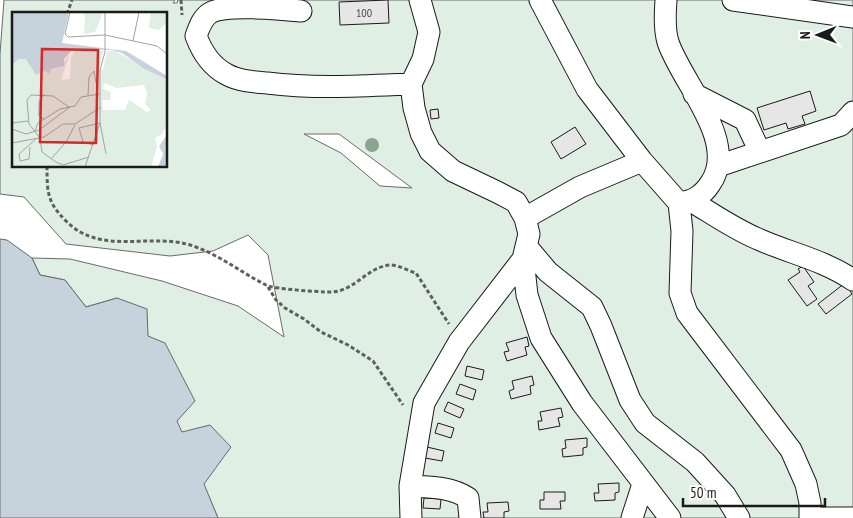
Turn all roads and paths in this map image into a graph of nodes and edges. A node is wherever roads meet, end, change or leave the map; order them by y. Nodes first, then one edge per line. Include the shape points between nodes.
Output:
1 (72, 0) edge
2 (420, 0) edge
3 (540, 0) edge
4 (666, 0) edge
5 (733, 0) edge
6 (301, 11) dead end
7 (68, 12) edge
8 (853, 17) edge
9 (411, 84) junction
10 (694, 94) junction
11 (853, 112) edge
12 (760, 152) junction
13 (642, 162) junction
14 (718, 166) junction
15 (47, 168) edge
16 (685, 202) junction
17 (525, 218) junction
18 (525, 253) junction
19 (853, 280) edge
20 (268, 286) junction
21 (459, 342) junction
22 (418, 431) junction
23 (643, 484) junction
24 (410, 486) junction
25 (410, 518) edge
26 (470, 518) edge
27 (632, 518) edge
28 (670, 518) edge
29 (739, 518) edge
30 (853, 518) edge

1 - 7 path
2 - 9 lane via 429,32 423,59
3 - 13 lane via 587,89
4 - 10 lane via 668,41
5 - 8 lane
6 - 9 lane via 266,8 222,10 210,13 190,36 213,65 226,75 249,81 303,86
9 - 17 lane via 416,116 430,151 453,171 516,202
10 - 12 lane via 745,120
10 - 14 lane via 714,130
11 - 12 lane via 840,124
12 - 14 lane
13 - 16 lane
13 - 17 lane via 580,188
14 - 16 lane via 704,193
15 - 20 path via 47,190 54,210 73,228 98,240 178,241 234,266
16 - 19 lane via 758,239 830,266
16 - 30 lane via 680,293 686,312 790,450 806,484 810,518
17 - 18 lane via 529,234
18 - 21 lane
18 - 23 lane via 527,295 542,338 582,403
18 - 29 lane via 592,307 630,400 646,423 695,462
20 - 21 path via 331,292 345,290 373,271 391,265 416,273
20 - 22 path via 285,308 372,361
21 - 22 lane via 424,403
22 - 24 lane
23 - 27 lane
23 - 28 lane
24 - 25 lane
24 - 26 lane via 459,492 468,498

